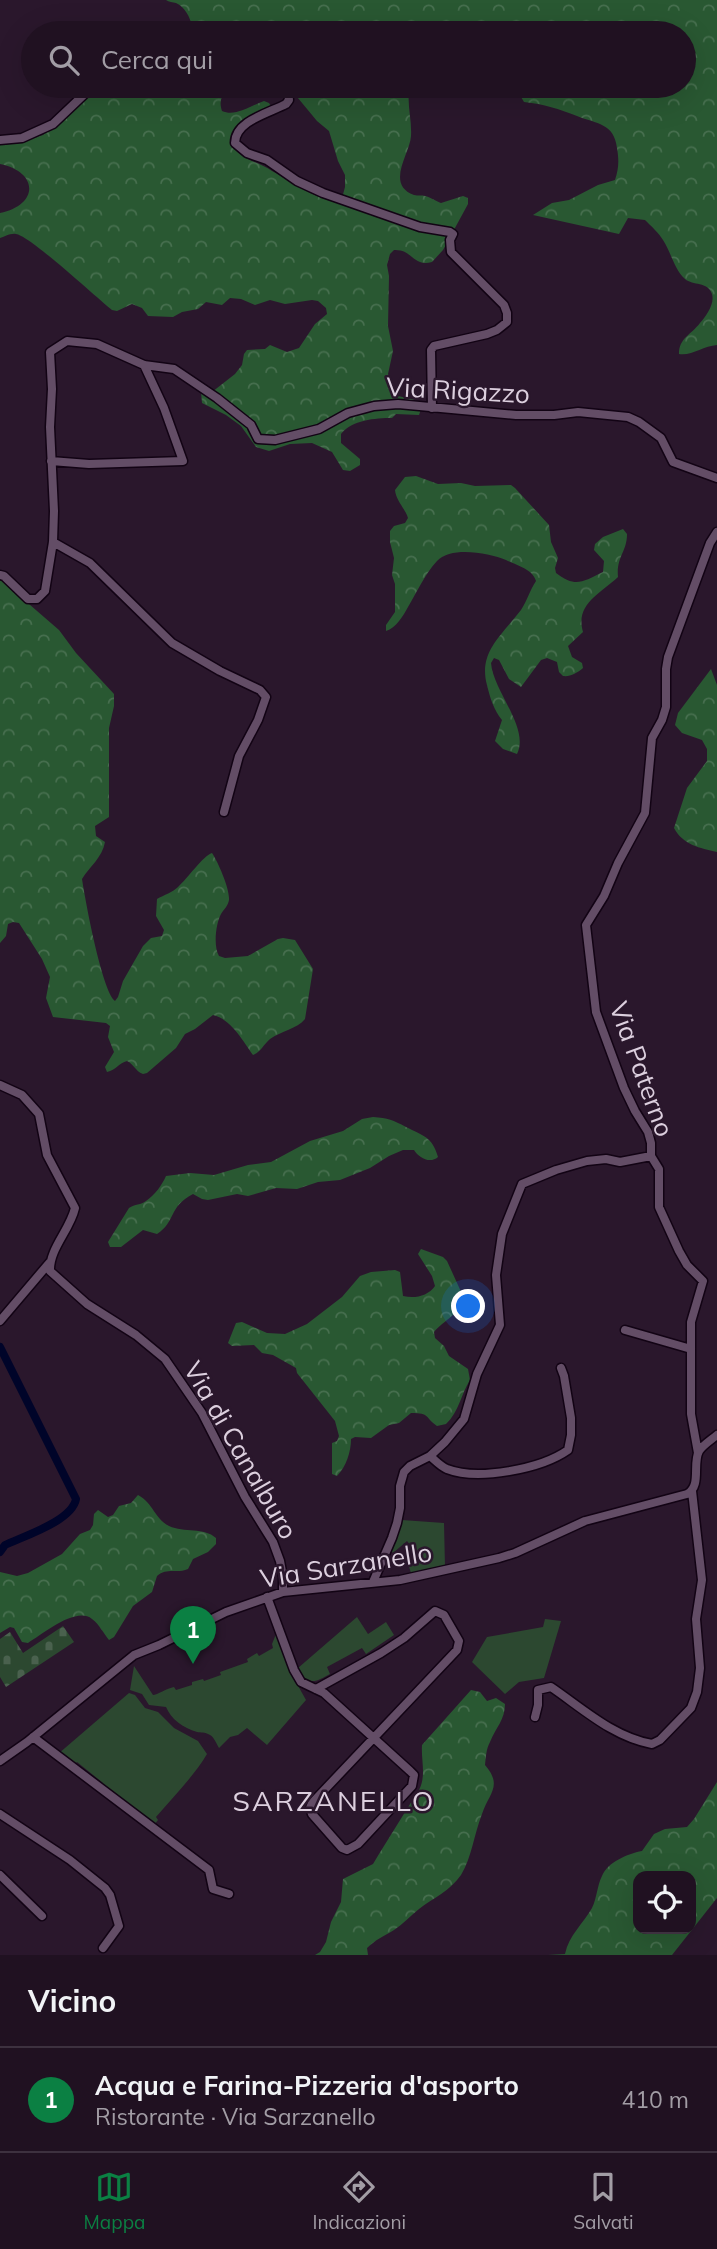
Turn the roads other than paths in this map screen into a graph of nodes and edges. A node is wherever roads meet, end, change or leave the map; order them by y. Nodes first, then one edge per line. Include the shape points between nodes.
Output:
1 (80, 98) edge
2 (289, 98) edge
3 (0, 140) edge
4 (144, 365) junction
5 (432, 408) junction
6 (51, 461) junction
7 (717, 478) edge
8 (717, 532) edge
9 (54, 542) junction
10 (0, 575) edge
11 (224, 812) dead end
12 (0, 1086) edge
13 (651, 1156) junction
14 (50, 1262) junction
15 (0, 1321) edge
16 (625, 1330) dead end
17 (691, 1349) junction
18 (561, 1368) dead end
19 (717, 1435) edge
20 (698, 1453) junction
21 (430, 1456) junction
22 (692, 1491) junction
23 (373, 1582) junction
24 (283, 1592) junction
25 (267, 1597) junction
26 (316, 1689) junction
27 (535, 1717) dead end
28 (33, 1737) junction
29 (374, 1739) junction
30 (0, 1761) edge
31 (0, 1814) edge
32 (0, 1875) edge
33 (229, 1894) dead end
34 (42, 1916) dead end
35 (103, 1948) dead end

1 - 3 street via 53,124 22,138
2 - 5 street via 286,104 243,125 235,143 323,192 420,227 450,232 451,252 504,305 507,322 497,330 434,346
4 - 5 street, Via Rigazzo via 177,370 251,425 258,439 275,440 319,429 348,413 374,406
4 - 6 street, Via Rigazzo via 97,344 67,341 50,352
4 - 6 street via 183,461
5 - 7 street, Via Rigazzo via 628,417 661,438 673,462
6 - 9 street, Via Rigazzo
8 - 13 street, Via Paterno via 668,657 666,707 652,738 645,813 586,925 596,1012 624,1088 648,1132
9 - 10 street, Via Rigazzo via 45,591 37,598 28,599
9 - 11 street via 90,563 172,643 266,696 239,756
12 - 14 street via 16,1091 39,1114 47,1154 75,1208
13 - 17 street via 659,1169 659,1207 687,1265 703,1281 691,1322
13 - 21 street, Via Paterno via 621,1162 587,1161 522,1184 502,1234 496,1275 500,1325 477,1374 464,1419
14 - 15 street
14 - 24 street, Via di Canalburo via 53,1275 87,1304 165,1359 202,1413 273,1542
16 - 17 street
17 - 20 street via 691,1414
18 - 21 street via 571,1435 564,1453 492,1475 450,1470
19 - 20 street
20 - 22 street
21 - 23 street, Via Paterno via 404,1472 397,1523
22 - 23 street, Via Sarzanello via 585,1521 499,1558
22 - 27 street via 702,1580 696,1619 699,1679 691,1708 652,1744 600,1722 551,1687 538,1690
23 - 24 street, Via Sarzanello
24 - 25 street, Via Sarzanello
25 - 26 street via 297,1676
25 - 28 street, Via Sarzanello via 134,1655
26 - 29 street
26 - 29 street via 392,1646 432,1612 444,1615 459,1647
28 - 30 street, Via Sarzanello
28 - 33 street via 209,1870 213,1889
29 - 29 street via 410,1771 414,1781 347,1850 310,1808
31 - 35 street via 70,1860 110,1895 119,1926
32 - 34 street

